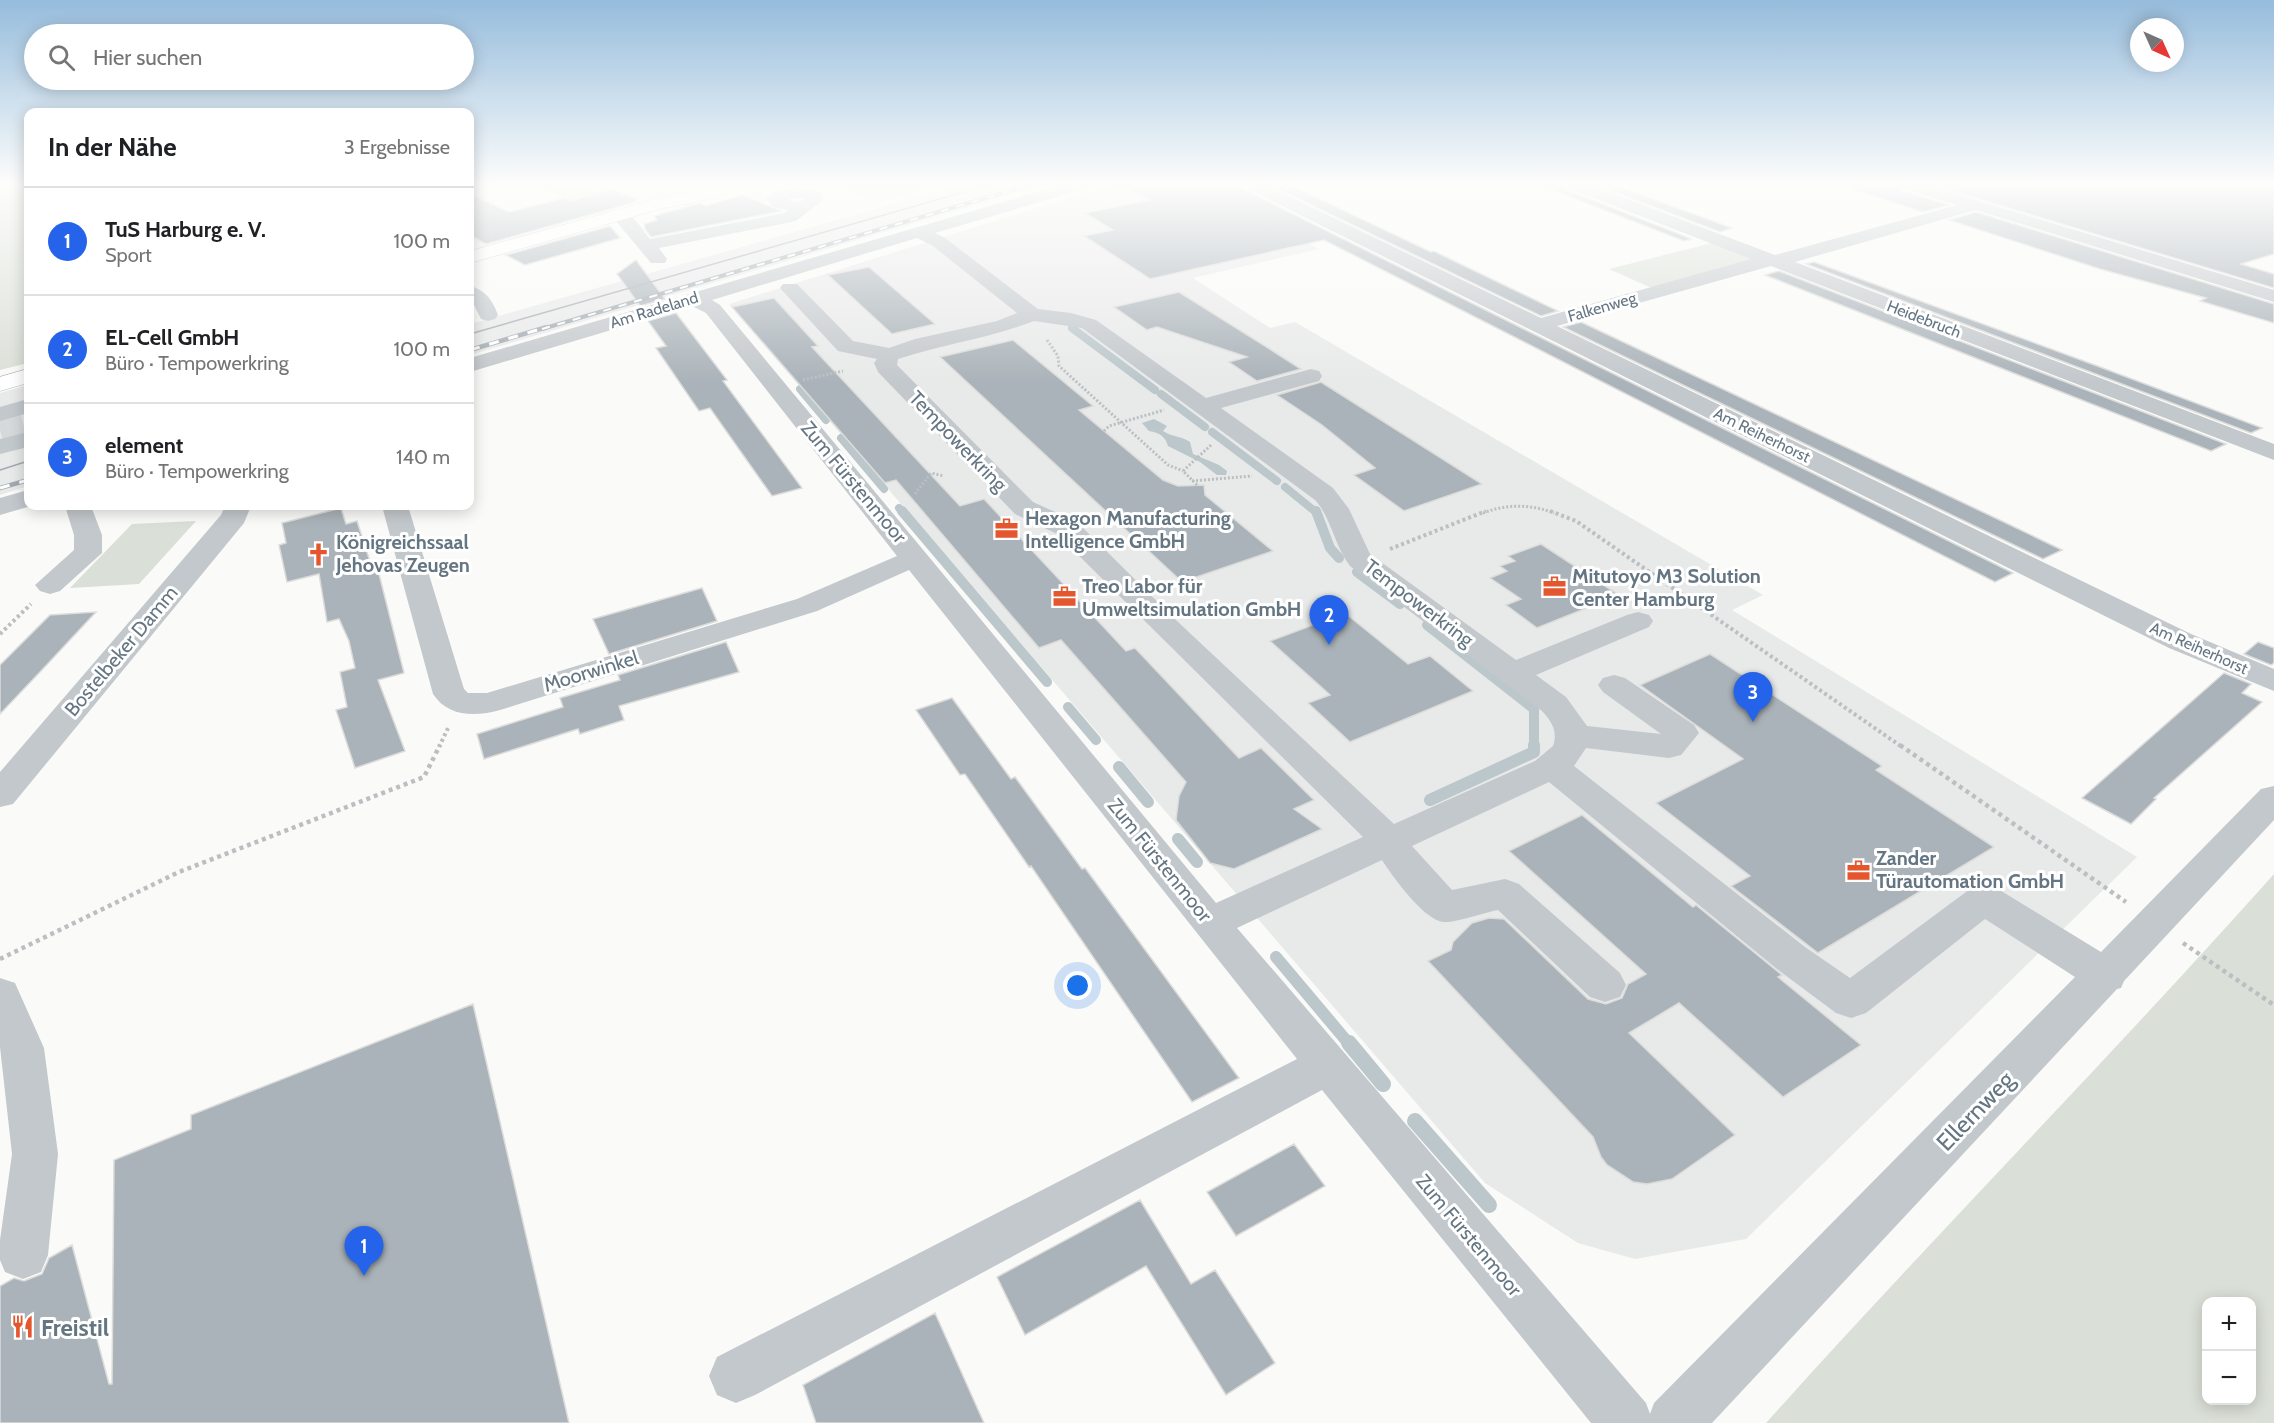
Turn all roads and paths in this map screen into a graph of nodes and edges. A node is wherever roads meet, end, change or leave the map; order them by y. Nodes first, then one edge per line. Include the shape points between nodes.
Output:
1 (494, 250) edge
2 (856, 250) edge
3 (949, 250) edge
4 (1387, 250) edge
5 (1746, 250) edge
6 (1816, 250) edge
7 (2125, 250) edge
8 (474, 256) edge
9 (1771, 260) junction
10 (790, 288) dead end
11 (474, 295) edge
12 (2274, 296) edge
13 (694, 298) junction
14 (488, 315) dead end
15 (1037, 325) junction
16 (1539, 325) junction
17 (887, 359) junction
18 (474, 364) edge
19 (1311, 376) dead end
20 (24, 377) edge
21 (0, 384) edge
22 (775, 387) junction
23 (1202, 406) junction
24 (24, 407) edge
25 (1165, 410) dead end
26 (0, 414) edge
27 (1119, 423) junction
28 (1104, 431) dead end
29 (24, 440) edge
30 (1211, 445) dead end
31 (0, 447) edge
32 (24, 447) edge
33 (2274, 453) edge
34 (0, 454) edge
35 (1183, 471) junction
36 (944, 476) dead end
37 (1252, 476) dead end
38 (1192, 481) junction
39 (1197, 486) dead end
40 (915, 495) dead end
41 (24, 499) edge
42 (0, 507) edge
43 (79, 510) edge
44 (237, 510) edge
45 (396, 510) edge
46 (1385, 551) dead end
47 (917, 558) junction
48 (50, 585) joint
49 (1638, 621) dead end
50 (0, 634) edge
51 (1514, 674) junction
52 (2274, 681) edge
53 (1614, 685) dead end
54 (460, 703) junction
55 (1561, 751) junction
56 (0, 795) edge
57 (2274, 798) edge
58 (1388, 841) junction
59 (1210, 922) junction
60 (2156, 923) junction
61 (0, 959) edge
62 (2106, 976) junction
63 (1605, 985) dead end
64 (0, 995) edge
65 (2274, 1005) edge
66 (1327, 1065) junction
67 (23, 1255) dead end
68 (736, 1376) dead end
69 (1626, 1423) edge
70 (1674, 1423) edge

1 - 8 main road
2 - 13 street, Am Radeland
3 - 15 street
4 - 16 street, Am Reiherhorst
5 - 9 street, Heidebruch
6 - 9 street, Falkenweg
7 - 12 street
9 - 16 street, Falkenweg
9 - 33 street, Heidebruch
10 - 17 street via 846,346
11 - 14 street via 483,302
13 - 18 street, Am Radeland
13 - 22 street, Zum Fürstenmoor via 713,309
15 - 17 street, Tempowerkring via 1003,326 923,344
15 - 23 street, Tempowerkring via 1071,319 1093,326
15 - 27 path via 1053,347 1059,366
16 - 52 street, Am Reiherhorst via 2180,641
17 - 22 path
17 - 58 street, Tempowerkring via 890,372 1024,508 1067,528
19 - 23 street
20 - 21 main road
22 - 47 street, Zum Fürstenmoor
23 - 51 street, Tempowerkring via 1331,500 1349,546 1360,560
24 - 26 street
25 - 27 path
27 - 28 path
27 - 35 path via 1168,465
29 - 31 street
30 - 35 path
32 - 34 street
35 - 38 path
36 - 40 path via 931,474
37 - 38 path
38 - 39 path
41 - 42 street
43 - 48 street via 88,535 88,553
44 - 56 street, Bostelbeker Damm
45 - 54 street via 449,694
46 - 60 path via 1497,507 1537,506 1576,521
47 - 54 street, Moorwinkel via 807,605 488,703
47 - 59 street, Zum Fürstenmoor
48 - 50 path
49 - 51 street
51 - 55 street, Tempowerkring via 1561,711 1570,724
53 - 55 street via 1682,733 1669,747
54 - 61 path via 424,777 179,872
55 - 58 street
55 - 62 street via 1791,958 1851,1001 1984,899
57 - 60 street, Ellernweg
58 - 59 street
58 - 63 street, Tempowerkring via 1444,907 1505,894
59 - 66 street, Zum Fürstenmoor
60 - 62 street, Ellernweg
60 - 65 path
62 - 70 street, Ellernweg
64 - 67 street via 22,1048 35,1154
66 - 68 street
66 - 69 street, Zum Fürstenmoor

